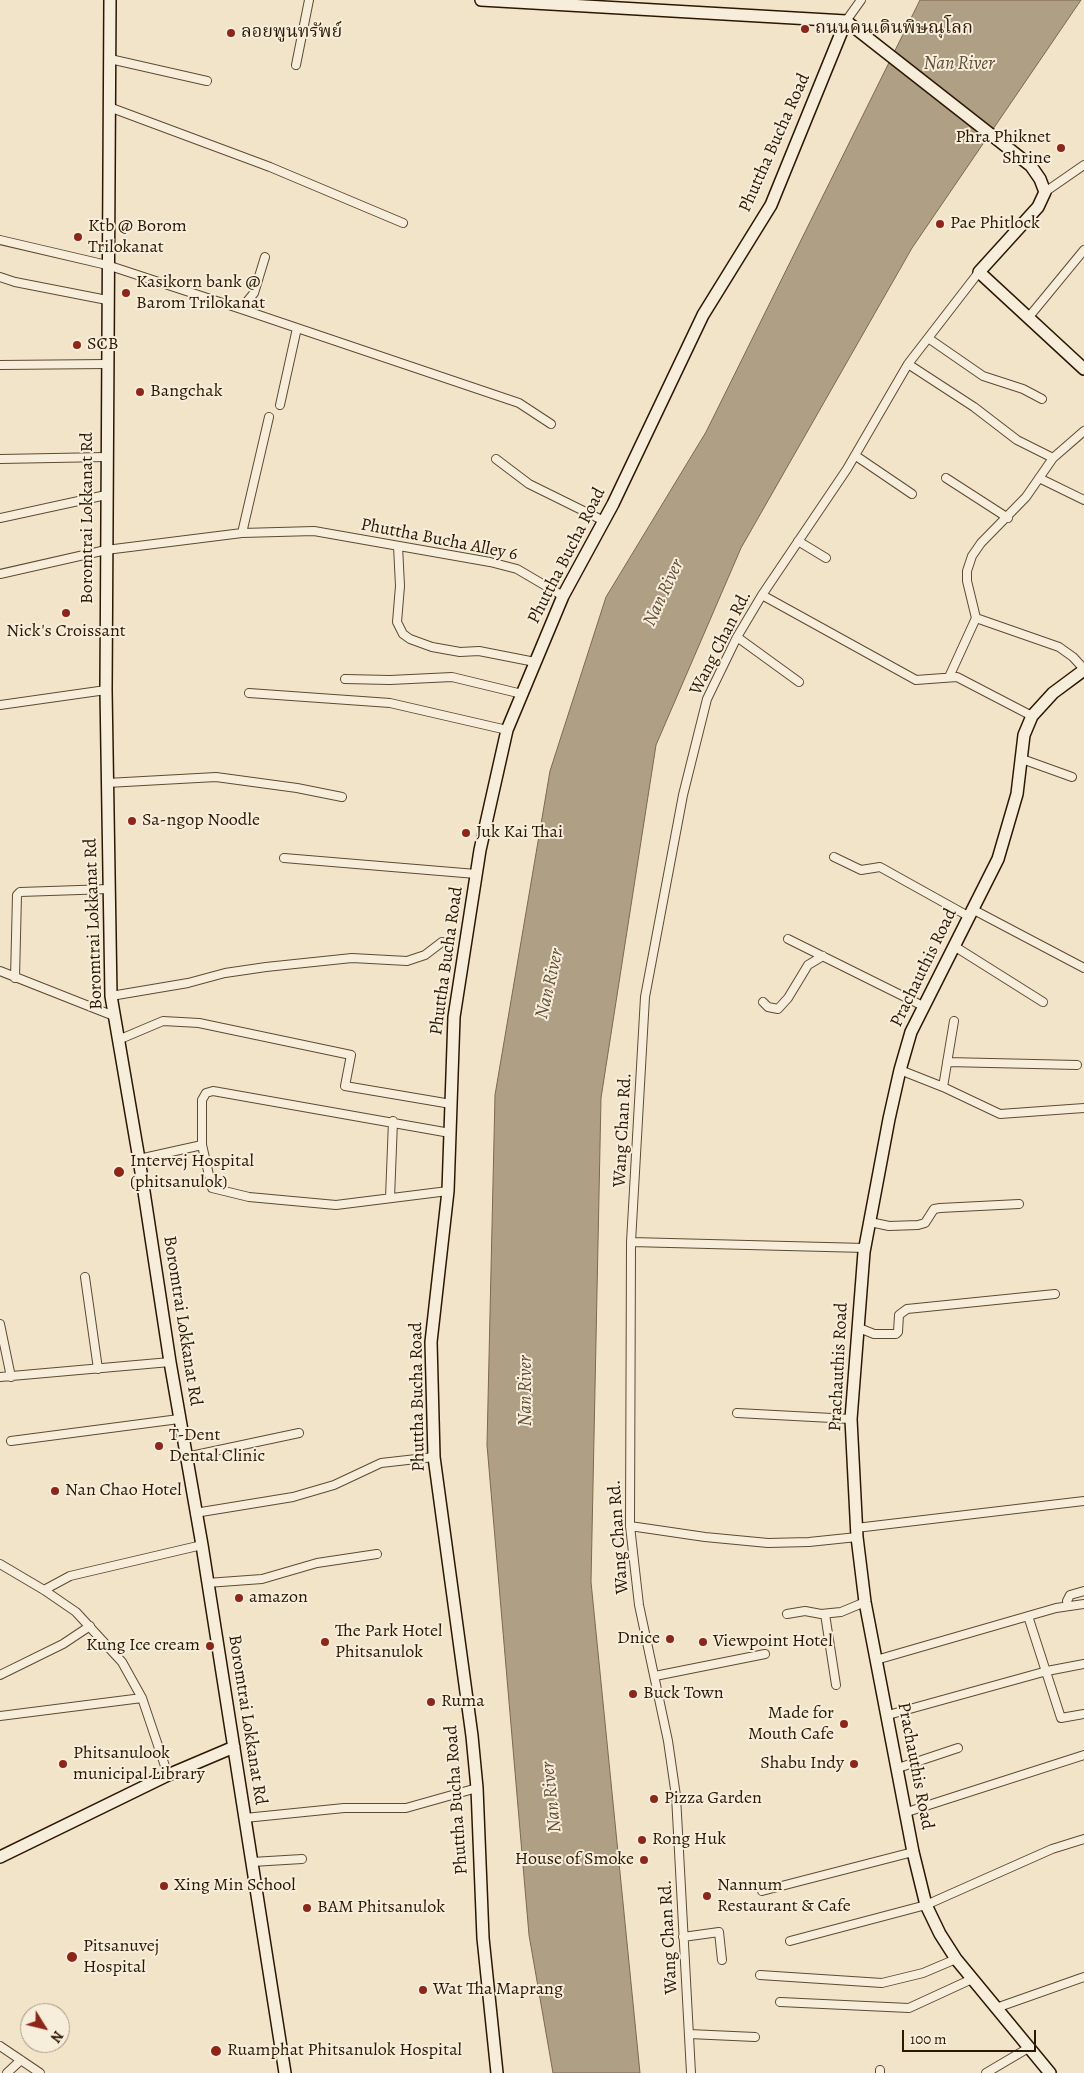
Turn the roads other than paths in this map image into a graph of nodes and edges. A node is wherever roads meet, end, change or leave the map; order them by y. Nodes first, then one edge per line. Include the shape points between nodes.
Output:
1 (110, 0) edge
2 (309, 0) edge
3 (481, 0) edge
4 (486, 0) edge
5 (861, 0) edge
6 (846, 21) junction
7 (110, 59) junction
8 (296, 65) dead end
9 (207, 81) dead end
10 (108, 107) junction
11 (1084, 165) edge
12 (1045, 192) junction
13 (403, 223) dead end
14 (0, 240) edge
15 (1084, 250) edge
16 (265, 257) dead end
17 (107, 265) junction
18 (979, 272) junction
19 (0, 277) edge
20 (107, 300) junction
21 (241, 309) junction
22 (1028, 318) junction
23 (297, 328) junction
24 (928, 338) junction
25 (106, 364) junction
26 (908, 364) junction
27 (0, 365) edge
28 (1084, 369) edge
29 (1042, 399) dead end
30 (280, 405) dead end
31 (269, 416) dead end
32 (551, 424) dead end
33 (1084, 431) edge
34 (106, 456) junction
35 (856, 456) junction
36 (1053, 458) junction
37 (0, 459) edge
38 (496, 459) dead end
39 (946, 478) dead end
40 (1039, 478) junction
41 (912, 494) dead end
42 (106, 495) junction
43 (1084, 500) edge
44 (0, 518) edge
45 (1008, 518) junction
46 (604, 521) junction
47 (242, 533) junction
48 (798, 541) junction
49 (398, 546) junction
50 (106, 550) junction
51 (826, 558) dead end
52 (0, 574) edge
53 (762, 595) junction
54 (563, 596) junction
55 (976, 618) junction
56 (737, 637) junction
57 (535, 662) junction
58 (1082, 674) edge
59 (949, 677) junction
60 (345, 678) dead end
61 (799, 682) dead end
62 (106, 690) junction
63 (249, 693) dead end
64 (522, 694) junction
65 (0, 705) edge
66 (1032, 716) junction
67 (507, 730) junction
68 (1022, 759) junction
69 (1072, 778) dead end
70 (107, 783) junction
71 (342, 797) dead end
72 (834, 857) dead end
73 (284, 858) dead end
74 (476, 874) junction
75 (109, 889) junction
76 (970, 912) junction
77 (788, 939) dead end
78 (442, 942) dead end
79 (954, 946) junction
80 (823, 956) junction
81 (1084, 968) edge
82 (0, 971) edge
83 (15, 978) junction
84 (111, 996) junction
85 (763, 1002) dead end
86 (1043, 1002) dead end
87 (922, 1006) junction
88 (114, 1016) junction
89 (954, 1021) dead end
90 (118, 1040) junction
91 (947, 1062) junction
92 (1077, 1065) dead end
93 (900, 1070) junction
94 (943, 1087) junction
95 (451, 1104) junction
96 (1084, 1108) edge
97 (393, 1121) junction
98 (450, 1133) junction
99 (202, 1145) junction
100 (139, 1159) junction
101 (448, 1191) junction
102 (390, 1198) junction
103 (1019, 1204) dead end
104 (870, 1222) junction
105 (631, 1242) junction
106 (865, 1248) junction
107 (85, 1277) dead end
108 (1054, 1294) dead end
109 (0, 1324) edge
110 (859, 1328) junction
111 (170, 1362) junction
112 (98, 1369) junction
113 (0, 1377) edge
114 (10, 1377) junction
115 (737, 1413) dead end
116 (179, 1419) junction
117 (851, 1419) junction
118 (298, 1434) dead end
119 (11, 1442) dead end
120 (186, 1457) junction
121 (434, 1457) junction
122 (1084, 1501) edge
123 (195, 1513) junction
124 (630, 1526) junction
125 (857, 1532) junction
126 (202, 1545) junction
127 (377, 1554) dead end
128 (0, 1564) edge
129 (208, 1583) junction
130 (44, 1590) junction
131 (1084, 1591) edge
132 (865, 1602) junction
133 (1084, 1604) edge
134 (1068, 1606) junction
135 (787, 1614) dead end
136 (825, 1614) junction
137 (1028, 1616) junction
138 (90, 1626) junction
139 (765, 1654) dead end
140 (876, 1660) junction
141 (1084, 1664) edge
142 (1047, 1671) junction
143 (0, 1675) edge
144 (655, 1676) junction
145 (836, 1685) dead end
146 (142, 1698) junction
147 (1084, 1714) edge
148 (888, 1715) junction
149 (0, 1716) edge
150 (234, 1747) junction
151 (958, 1748) dead end
152 (1084, 1755) edge
153 (898, 1768) junction
154 (168, 1775) junction
155 (477, 1788) junction
156 (907, 1812) junction
157 (245, 1818) junction
158 (1084, 1839) edge
159 (913, 1852) junction
160 (1, 1853) edge
161 (302, 1859) dead end
162 (252, 1862) junction
163 (762, 1892) dead end
164 (926, 1905) junction
165 (683, 1937) junction
166 (790, 1942) dead end
167 (956, 1959) junction
168 (722, 1960) dead end
169 (760, 1975) dead end
170 (1084, 1976) edge
171 (972, 1979) junction
172 (780, 2002) dead end
173 (996, 2008) junction
174 (689, 2034) junction
175 (755, 2037) dead end
176 (0, 2046) edge
177 (1030, 2047) junction
178 (21, 2060) junction
179 (7, 2073) edge
180 (40, 2073) edge
181 (285, 2073) edge
182 (497, 2073) edge
183 (690, 2073) edge
184 (986, 2073) edge
185 (1050, 2073) edge

1 - 7 street, Boromtrai Lokkanat Rd
2 - 8 street
3 - 4 street
4 - 6 street
5 - 6 street
6 - 12 street via 1031,166
6 - 46 street, Phuttha Bucha Road via 771,205 703,314
7 - 9 street
7 - 10 street, Boromtrai Lokkanat Rd
10 - 13 street via 270,167
10 - 17 street, Boromtrai Lokkanat Rd
11 - 12 street
12 - 18 street via 1038,208
14 - 17 street
15 - 22 street
16 - 21 street via 254,293
17 - 20 street, Boromtrai Lokkanat Rd
17 - 21 street
18 - 22 street
18 - 24 street, Wang Chan Rd.
19 - 20 street
20 - 25 street, Boromtrai Lokkanat Rd
21 - 23 street
22 - 28 street
23 - 30 street
23 - 32 street via 519,403
24 - 26 street, Wang Chan Rd.
24 - 29 street via 982,376 1023,389
25 - 27 street
25 - 34 street, Boromtrai Lokkanat Rd
26 - 35 street, Wang Chan Rd.
26 - 36 street via 1016,440
31 - 47 street
33 - 36 street
34 - 37 street
34 - 42 street, Boromtrai Lokkanat Rd
35 - 41 street
35 - 48 street, Wang Chan Rd.
36 - 40 street
38 - 46 street via 529,484
39 - 45 street
40 - 43 street
40 - 45 street
42 - 44 street
42 - 50 street, Boromtrai Lokkanat Rd
45 - 55 street via 981,543 967,571
46 - 54 street, Phuttha Bucha Road
47 - 49 street, Phuttha Bucha Alley 6 via 314,531
47 - 50 street, Phuttha Bucha Alley 6
48 - 51 street
48 - 53 street, Wang Chan Rd.
49 - 54 street, Phuttha Bucha Alley 6 via 517,569
49 - 57 street via 400,586 397,617 403,634 432,647 460,652 479,650
50 - 52 street, Phuttha Bucha Alley 6
50 - 62 street, Boromtrai Lokkanat Rd
53 - 56 street, Wang Chan Rd.
53 - 59 street via 916,680
54 - 57 street, Phuttha Bucha Road
55 - 58 street via 1059,647 1073,657
55 - 59 street
56 - 61 street
56 - 105 street, Wang Chan Rd. via 707,698 683,794 645,997
57 - 64 street, Phuttha Bucha Road
58 - 66 street, Prachauthis Road via 1053,693
59 - 66 street via 968,681
60 - 64 street via 452,677
62 - 65 street
62 - 70 street, Boromtrai Lokkanat Rd
63 - 67 street via 390,703
64 - 67 street, Phuttha Bucha Road
66 - 68 street, Prachauthis Road via 1024,735
67 - 74 street, Phuttha Bucha Road
68 - 69 street
68 - 76 street, Prachauthis Road via 1017,794 998,859
70 - 71 street via 216,777
70 - 75 street, Boromtrai Lokkanat Rd
72 - 76 street via 861,870 880,867
73 - 74 street
74 - 95 street, Phuttha Bucha Road via 454,1017
75 - 83 street via 20,892 17,895
75 - 84 street, Boromtrai Lokkanat Rd
76 - 79 street, Prachauthis Road
76 - 81 street
77 - 80 street
78 - 84 street via 425,955 407,960 352,958 266,967
79 - 86 street
79 - 87 street, Prachauthis Road
80 - 85 street via 808,965 778,1009
80 - 87 street
82 - 83 street
83 - 88 street
84 - 88 street, Boromtrai Lokkanat Rd
87 - 93 street, Prachauthis Road
88 - 90 street, Boromtrai Lokkanat Rd
89 - 91 street
90 - 95 street via 163,1021 199,1023 351,1055 346,1086
90 - 100 street, Boromtrai Lokkanat Rd
91 - 92 street
91 - 94 street
93 - 94 street
93 - 104 street, Prachauthis Road
94 - 96 street via 1000,1114
95 - 98 street, Phuttha Bucha Road
97 - 98 street
97 - 99 street via 213,1090 202,1100
97 - 102 street
98 - 101 street, Phuttha Bucha Road
99 - 100 street
99 - 102 street via 212,1188 249,1197 336,1205
100 - 111 street, Boromtrai Lokkanat Rd
101 - 102 street
101 - 121 street, Phuttha Bucha Road via 430,1342
103 - 104 street via 934,1209 925,1223 918,1225 889,1226
104 - 106 street, Prachauthis Road
105 - 106 street
105 - 124 street, Wang Chan Rd.
106 - 110 street, Prachauthis Road
107 - 112 street
108 - 110 street via 907,1309 899,1315 896,1334 874,1334
109 - 114 street
110 - 117 street, Prachauthis Road
111 - 112 street
111 - 116 street, Boromtrai Lokkanat Rd
112 - 114 street
113 - 114 street
115 - 117 street
116 - 119 street
116 - 120 street, Boromtrai Lokkanat Rd
117 - 125 street, Prachauthis Road
118 - 120 street
120 - 123 street, Boromtrai Lokkanat Rd
121 - 123 street via 381,1463 334,1485 293,1498
121 - 155 street, Phuttha Bucha Road
122 - 125 street
123 - 126 street, Boromtrai Lokkanat Rd
124 - 125 street via 705,1538 768,1543 809,1542
124 - 144 street, Wang Chan Rd. via 639,1605
125 - 132 street, Prachauthis Road
126 - 129 street, Boromtrai Lokkanat Rd
126 - 130 street via 70,1576
127 - 129 street via 318,1563 262,1579
128 - 130 street
129 - 150 street, Boromtrai Lokkanat Rd
130 - 138 street
131 - 134 street via 1070,1594
132 - 136 street via 841,1612
132 - 140 street, Prachauthis Road
133 - 134 street
134 - 137 street
135 - 136 street
136 - 145 street
137 - 140 street
137 - 142 street
138 - 143 street via 63,1644
138 - 146 street via 122,1662
139 - 144 street
140 - 148 street, Prachauthis Road
141 - 142 street
142 - 147 street via 1061,1718
142 - 148 street
144 - 165 street, Wang Chan Rd. via 676,1796
146 - 149 street
146 - 154 street
148 - 153 street, Prachauthis Road
150 - 154 street
150 - 157 street, Boromtrai Lokkanat Rd
151 - 153 street
152 - 156 street
153 - 156 street, Prachauthis Road
154 - 160 street
155 - 157 street via 406,1808 344,1808
155 - 182 street, Phuttha Bucha Road via 483,1938
156 - 159 street, Prachauthis Road
157 - 162 street, Boromtrai Lokkanat Rd
158 - 164 street via 1052,1849
159 - 163 street
159 - 164 street, Prachauthis Road
161 - 162 street
162 - 181 street, Boromtrai Lokkanat Rd
164 - 166 street
164 - 167 street, Prachauthis Road
165 - 168 street via 719,1932
165 - 174 street, Wang Chan Rd.
167 - 169 street via 923,1973 882,1984
167 - 171 street, Prachauthis Road
170 - 173 street
171 - 172 street via 909,2008
171 - 173 street, Prachauthis Road
173 - 177 street, Prachauthis Road
174 - 175 street
174 - 183 street, Wang Chan Rd.
176 - 178 street
177 - 184 street
177 - 185 street, Prachauthis Road
178 - 179 street
178 - 180 street

